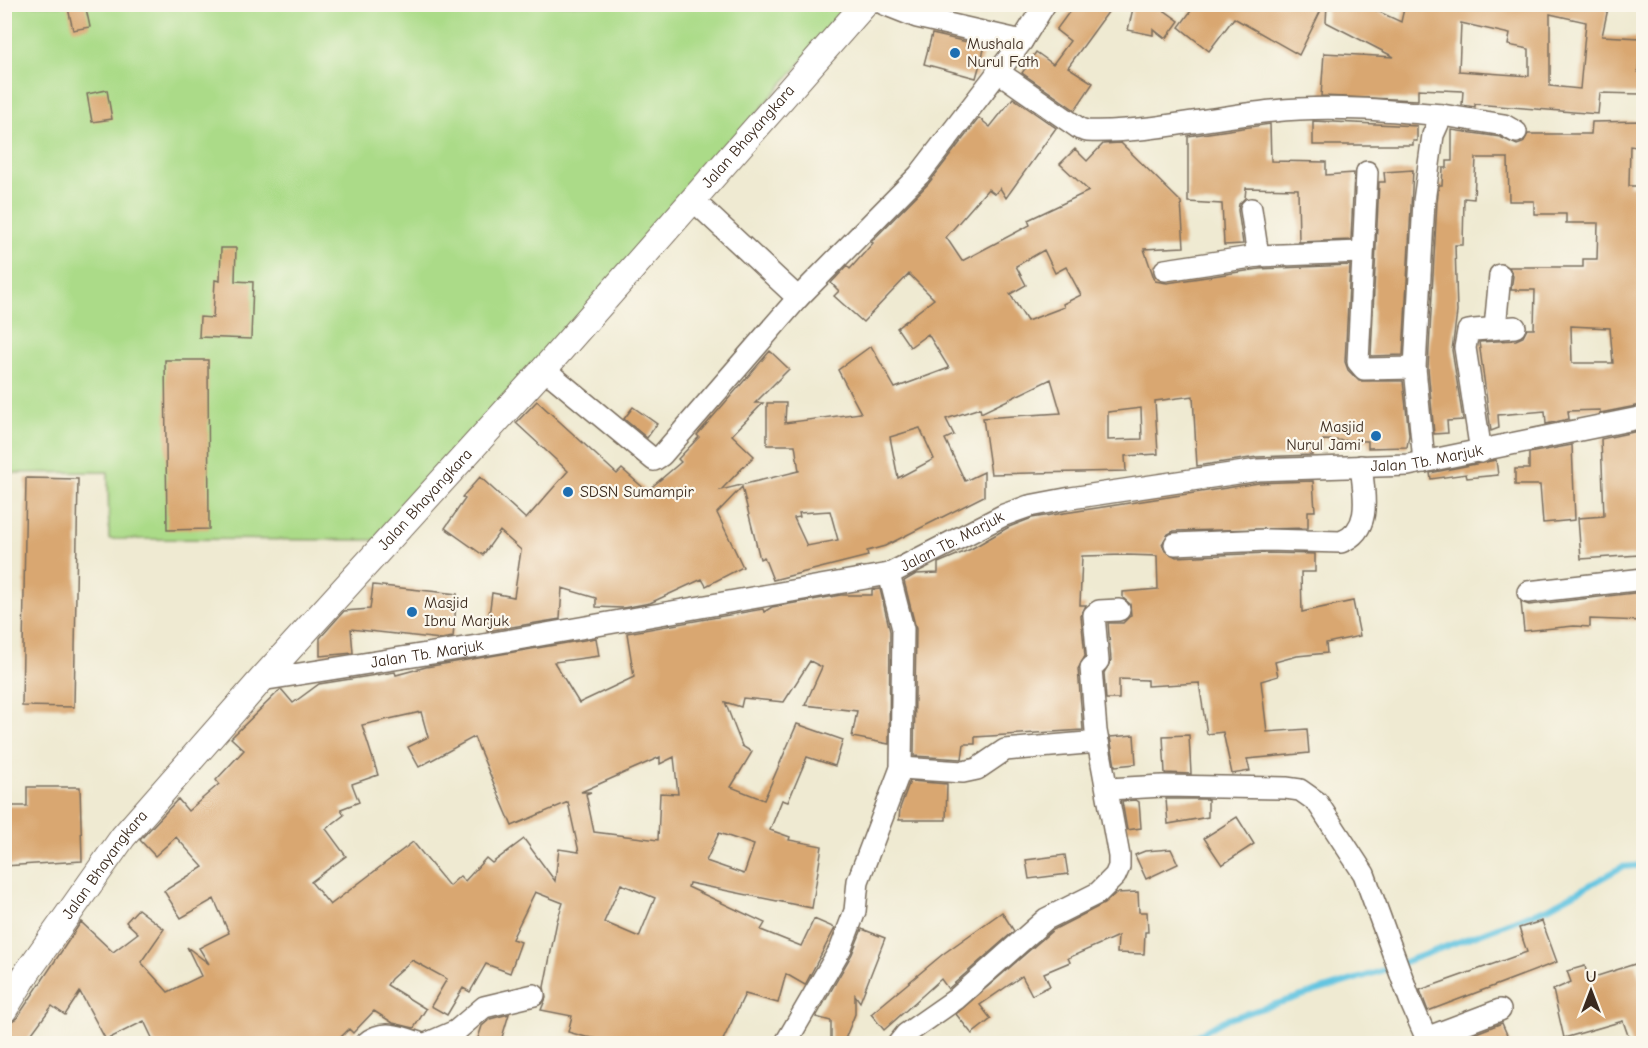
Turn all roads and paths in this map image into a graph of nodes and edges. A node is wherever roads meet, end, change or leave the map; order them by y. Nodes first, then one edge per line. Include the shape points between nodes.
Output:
1 (865, 4) edge
2 (884, 4) edge
3 (1045, 4) edge
4 (1022, 41) junction
5 (997, 71) junction
6 (1442, 116) junction
7 (1516, 132) dead end
8 (1367, 172) dead end
9 (693, 200) junction
10 (1251, 209) dead end
11 (1361, 252) junction
12 (1258, 256) junction
13 (1165, 270) dead end
14 (1500, 275) dead end
15 (798, 298) junction
16 (1415, 368) junction
17 (544, 369) junction
18 (1644, 417) edge
19 (1481, 452) junction
20 (1424, 462) junction
21 (1361, 466) junction
22 (1175, 544) dead end
23 (889, 574) junction
24 (1644, 579) edge
25 (1528, 592) dead end
26 (1119, 610) dead end
27 (261, 680) junction
28 (1098, 742) junction
29 (901, 768) junction
30 (1108, 789) junction
31 (534, 995) dead end
32 (4, 1010) edge
33 (1500, 1010) dead end
34 (1428, 1041) edge
35 (365, 1044) edge
36 (424, 1044) edge
37 (785, 1044) edge
38 (898, 1044) edge

1 - 9 street, Jalan Bhayangkara
2 - 4 street via 917,17
3 - 4 street
4 - 5 street
5 - 6 street via 1080,129 1087,130 1177,126 1274,110
5 - 15 street via 919,175
6 - 7 street via 1504,125
6 - 16 street via 1433,135 1424,201
8 - 11 street
9 - 15 street
9 - 17 street, Jalan Bhayangkara
10 - 12 street
11 - 12 street
11 - 16 street via 1358,362 1364,369
12 - 13 street
14 - 19 street via 1505,328 1468,331 1465,337
15 - 17 street via 657,460 650,459
16 - 20 street
17 - 27 street, Jalan Bhayangkara
18 - 19 street, Jalan Tb. Marjuk via 1569,430
19 - 20 street, Jalan Tb. Marjuk
20 - 21 street, Jalan Tb. Marjuk
21 - 22 street via 1365,511 1359,528 1349,539
21 - 23 street, Jalan Tb. Marjuk via 1258,470 1029,506
23 - 27 street, Jalan Tb. Marjuk
23 - 29 street via 903,629
24 - 25 street
26 - 28 street via 1094,615 1098,661 1091,668
27 - 32 street, Jalan Bhayangkara via 123,837
28 - 29 street via 1005,750 963,772
28 - 30 street
29 - 37 street via 858,881 855,911 841,948
30 - 34 street via 1163,786 1300,790 1317,802 1364,874
30 - 38 street via 1119,856 1115,876 1098,893 1046,919 956,999
31 - 36 street via 484,1007 456,1031
33 - 34 street
35 - 36 street via 374,1036 385,1034

